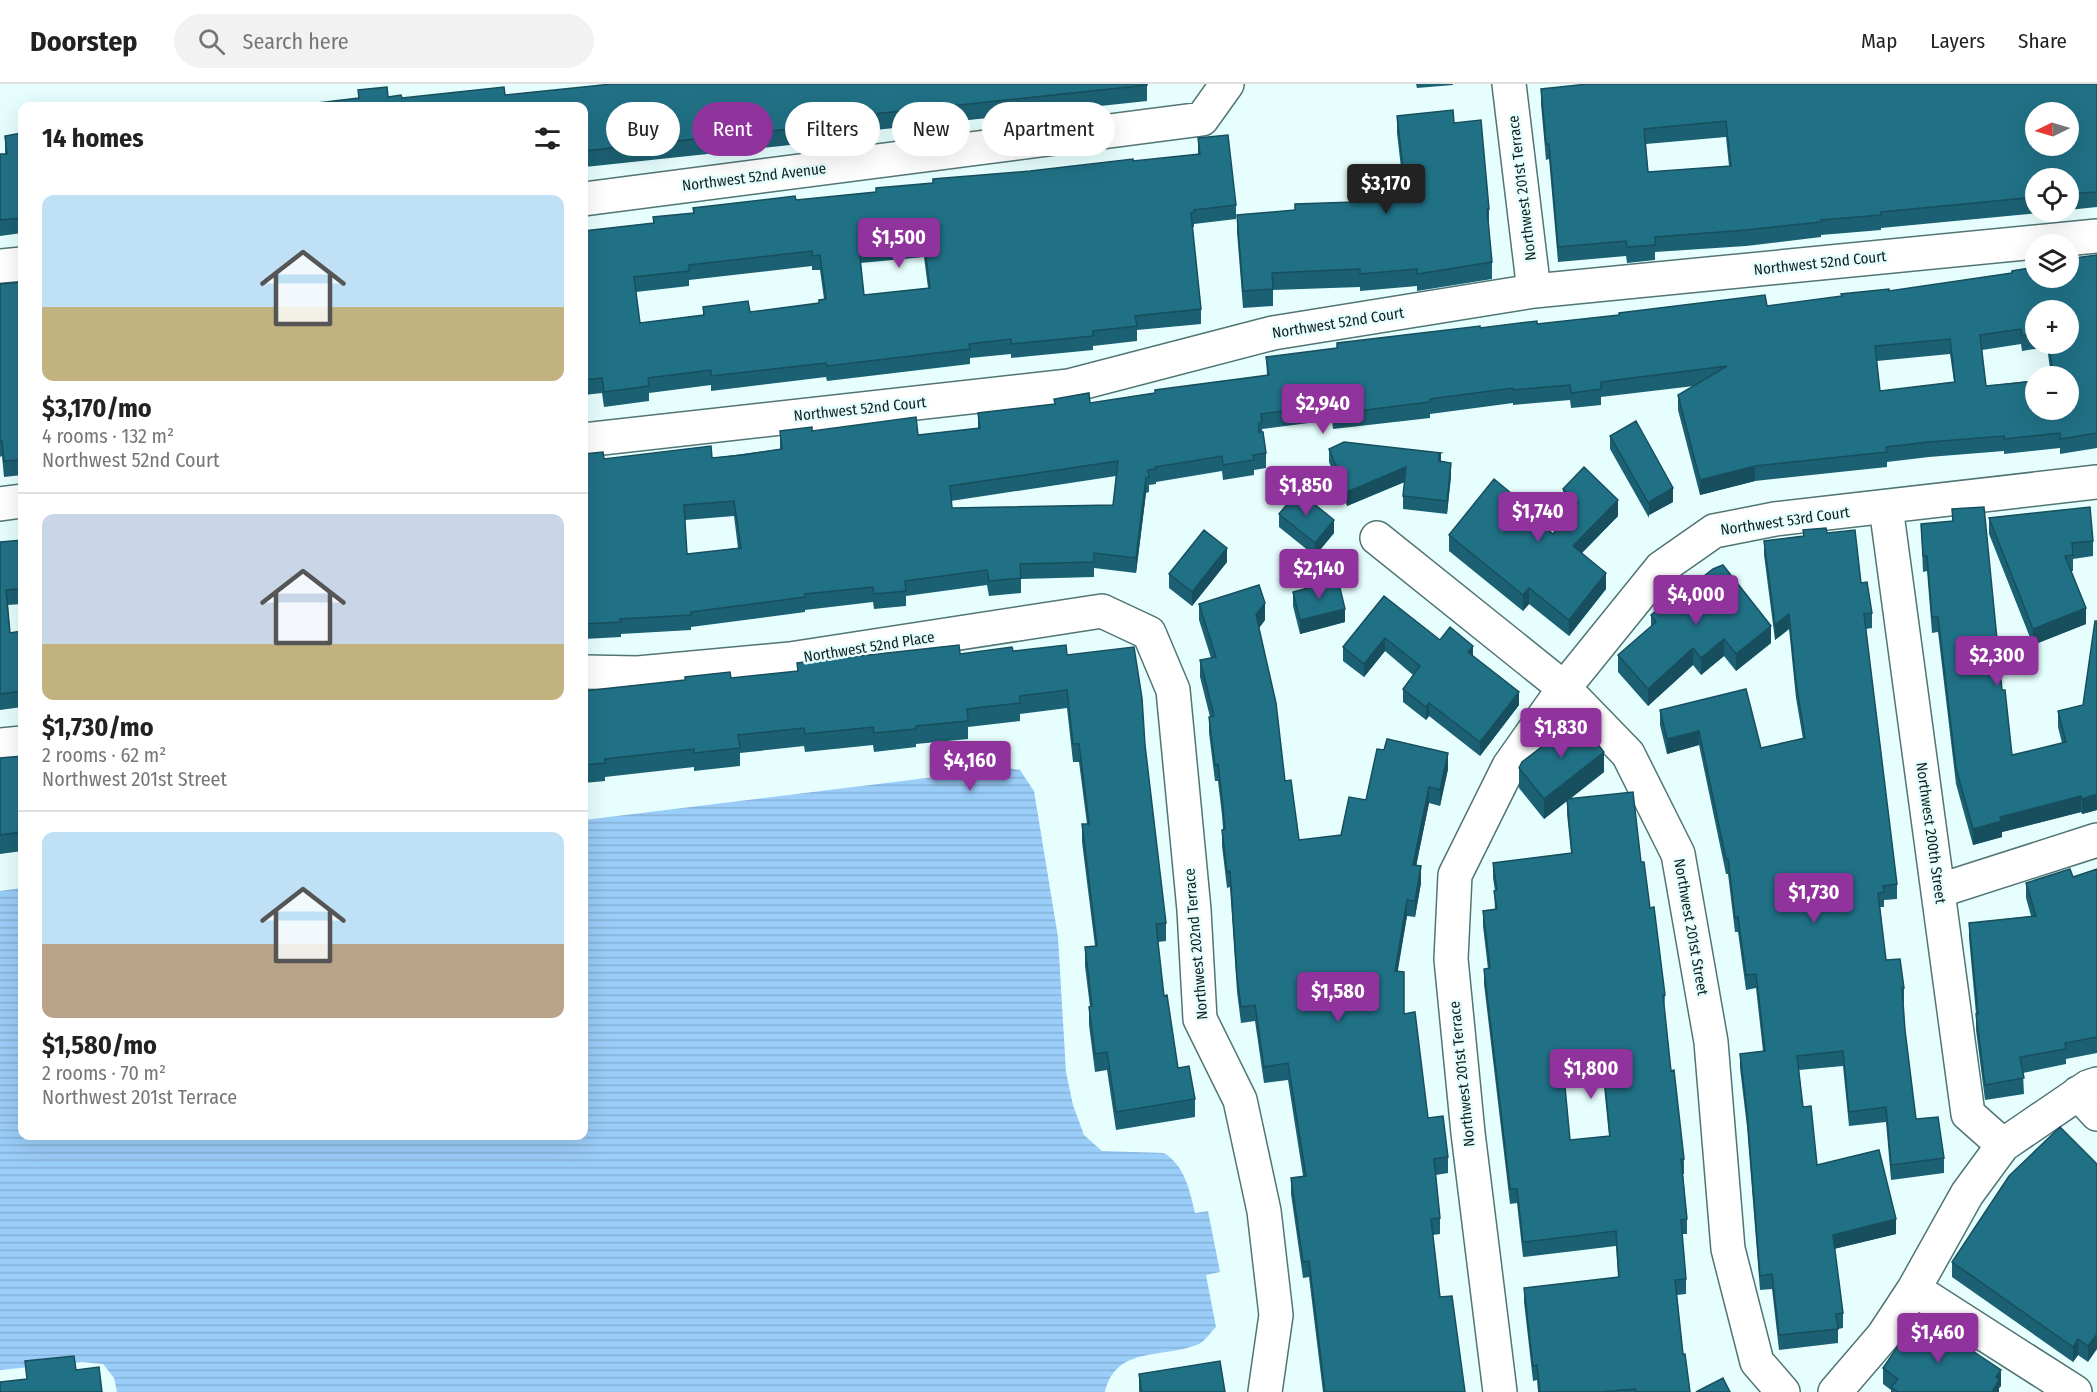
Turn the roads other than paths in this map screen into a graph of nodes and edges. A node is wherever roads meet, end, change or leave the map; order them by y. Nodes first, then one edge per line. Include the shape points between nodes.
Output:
1 (1227, 84) edge
2 (1509, 84) edge
3 (588, 198) edge
4 (2097, 236) edge
5 (18, 264) edge
6 (0, 266) edge
7 (1534, 291) junction
8 (588, 440) edge
9 (2097, 482) edge
10 (18, 502) edge
11 (0, 504) edge
12 (1886, 507) junction
13 (1377, 538) dead end
14 (1149, 633) joint
15 (588, 672) edge
16 (1564, 688) junction
17 (18, 744) edge
18 (0, 746) edge
19 (1509, 766) joint
20 (2097, 840) edge
21 (1938, 891) junction
22 (2091, 1097) edge
23 (2003, 1145) junction
24 (1914, 1289) junction
25 (1265, 1392) edge
26 (1500, 1392) edge
27 (1784, 1392) edge
28 (1835, 1392) edge
29 (2075, 1392) edge

1 - 3 street, Northwest 52nd Avenue via 1202,119
2 - 7 street, Northwest 201st Terrace
4 - 7 street, Northwest 52nd Court
5 - 6 street
7 - 8 street, Northwest 52nd Court via 1273,333 1069,386
9 - 12 street, Northwest 53rd Court
10 - 11 street
12 - 16 street, Northwest 53rd Court via 1775,519 1714,531 1661,568
12 - 21 street, Northwest 200th Street
13 - 16 street, Northwest 201st Street
14 - 15 street, Northwest 52nd Place via 1102,611 790,659 638,673
14 - 25 street, Northwest 202nd Terrace via 1173,690 1200,1019 1240,1100 1264,1211 1276,1315
16 - 19 street, Northwest 53rd Court
16 - 27 street, Northwest 201st Street via 1628,754 1678,854 1711,1042 1728,1249 1757,1362
17 - 18 street
19 - 26 street, Northwest 201st Terrace via 1455,875 1451,959
20 - 21 street
21 - 23 street, Northwest 200th Street via 1968,1114
22 - 23 street
23 - 24 street via 1967,1194
24 - 28 street via 1883,1336
24 - 29 street

